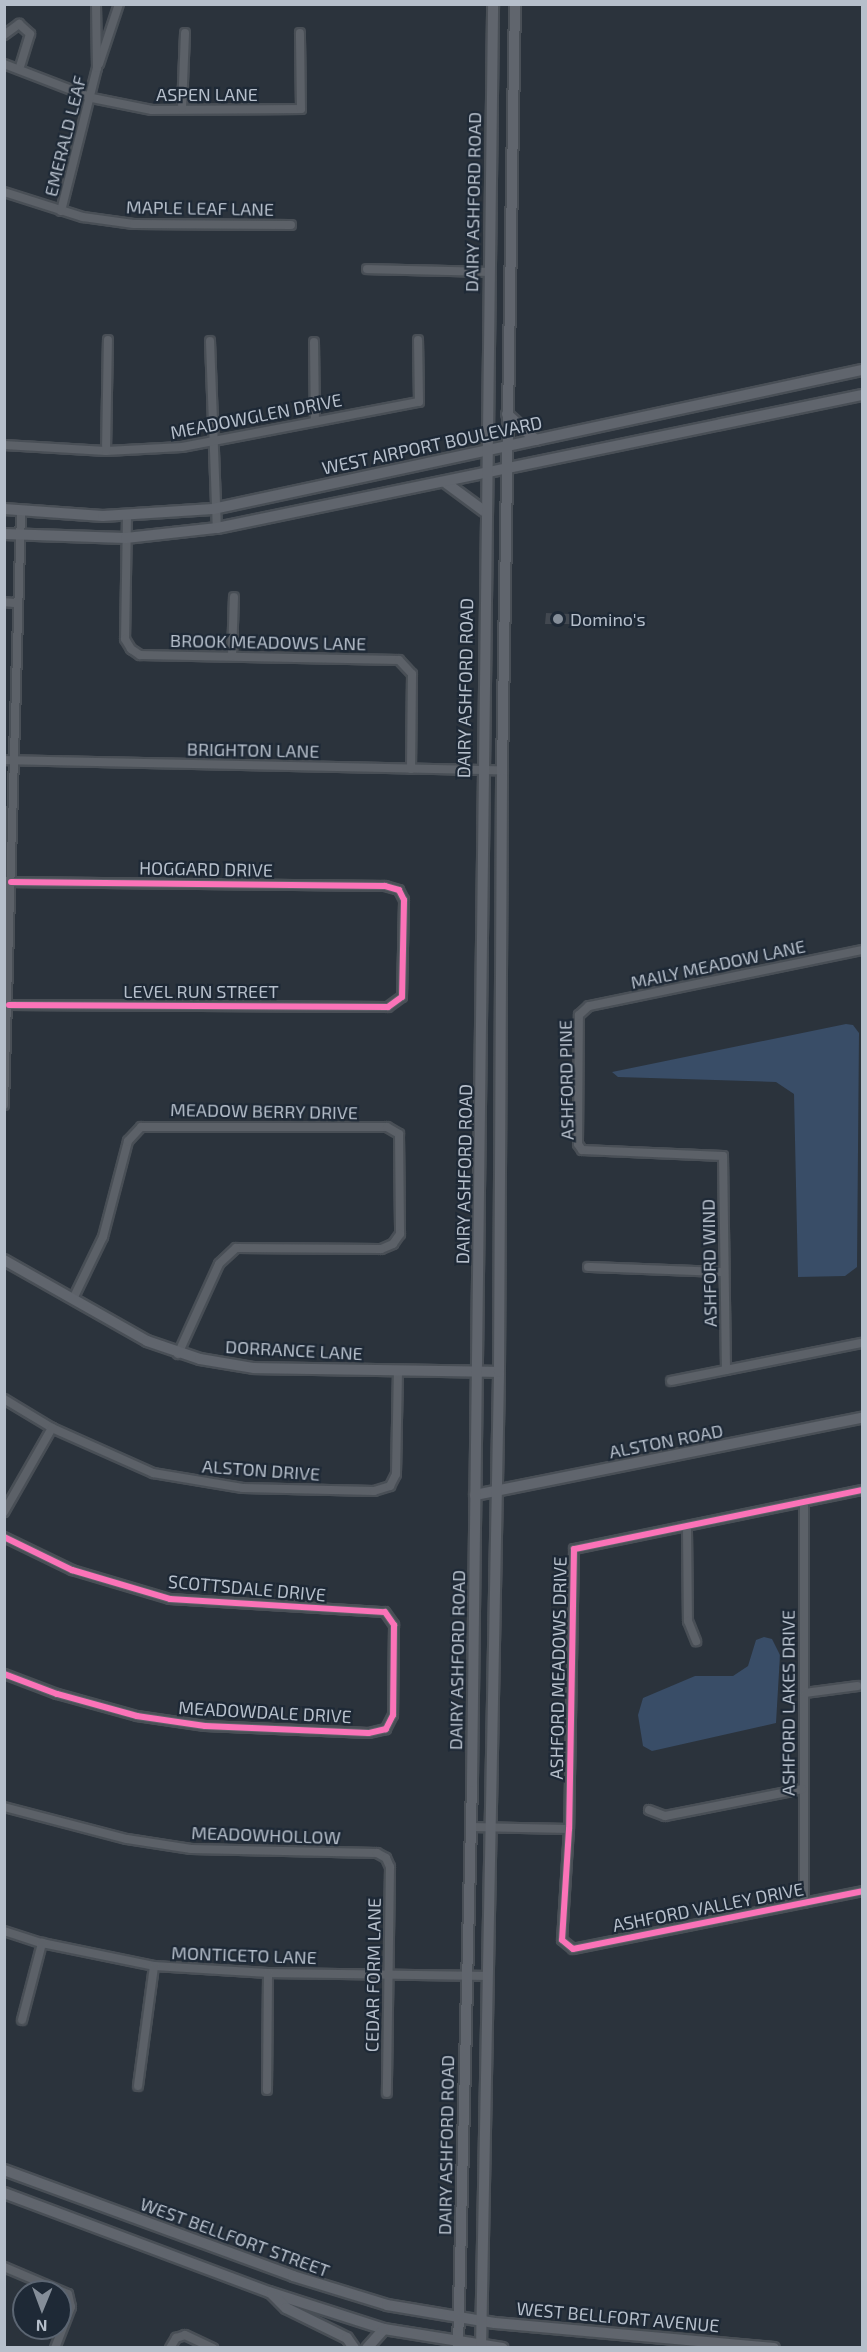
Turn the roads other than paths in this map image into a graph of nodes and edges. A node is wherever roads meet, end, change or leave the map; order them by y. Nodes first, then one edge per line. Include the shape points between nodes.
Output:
1 (96, 4) edge
2 (118, 4) edge
3 (493, 4) edge
4 (515, 4) edge
5 (185, 33) dead end
6 (300, 33) dead end
7 (4, 35) edge
8 (4, 64) edge
9 (98, 68) junction
10 (19, 69) junction
11 (92, 98) junction
12 (182, 108) junction
13 (4, 192) edge
14 (61, 211) junction
15 (291, 225) dead end
16 (366, 269) dead end
17 (488, 272) junction
18 (418, 339) dead end
19 (108, 340) dead end
20 (210, 340) dead end
21 (314, 342) dead end
22 (862, 370) edge
23 (862, 395) edge
24 (507, 414) junction
25 (315, 420) junction
26 (536, 440) junction
27 (212, 443) junction
28 (4, 445) edge
29 (507, 446) junction
30 (485, 450) junction
31 (106, 451) junction
32 (506, 470) junction
33 (484, 475) junction
34 (446, 483) junction
35 (4, 509) edge
36 (213, 509) junction
37 (484, 511) junction
38 (21, 512) junction
39 (127, 515) junction
40 (217, 528) junction
41 (4, 534) edge
42 (20, 536) junction
43 (126, 538) junction
44 (234, 597) dead end
45 (4, 602) edge
46 (16, 603) junction
47 (231, 656) junction
48 (9, 760) edge
49 (411, 769) junction
50 (481, 770) junction
51 (502, 770) junction
52 (11, 882) junction
53 (862, 950) edge
54 (9, 1005) junction
55 (393, 1005) joint
56 (581, 1011) joint
57 (482, 1086) junction
58 (502, 1086) junction
59 (4, 1105) edge
60 (723, 1156) joint
61 (4, 1260) edge
62 (588, 1267) dead end
63 (724, 1272) junction
64 (73, 1299) junction
65 (862, 1343) edge
66 (178, 1354) junction
67 (726, 1370) junction
68 (398, 1371) junction
69 (477, 1372) junction
70 (499, 1372) junction
71 (671, 1381) dead end
72 (4, 1399) edge
73 (862, 1418) edge
74 (52, 1428) junction
75 (862, 1490) edge
76 (497, 1492) junction
77 (476, 1496) junction
78 (804, 1503) junction
79 (4, 1512) edge
80 (687, 1529) junction
81 (4, 1537) edge
82 (696, 1641) dead end
83 (4, 1674) edge
84 (858, 1686) dead end
85 (805, 1693) junction
86 (386, 1729) joint
87 (802, 1790) junction
88 (4, 1807) edge
89 (649, 1810) dead end
90 (471, 1827) junction
91 (491, 1827) junction
92 (570, 1828) junction
93 (386, 1858) joint
94 (862, 1891) edge
95 (804, 1903) junction
96 (4, 1931) edge
97 (42, 1943) junction
98 (154, 1966) junction
99 (268, 1973) junction
100 (388, 1973) junction
101 (466, 1975) junction
102 (487, 1976) junction
103 (22, 2020) dead end
104 (138, 2086) dead end
105 (267, 2090) dead end
106 (387, 2093) dead end
107 (463, 2148) junction
108 (484, 2149) junction
109 (4, 2170) edge
110 (34, 2181) junction
111 (4, 2193) edge
112 (28, 2202) junction
113 (213, 2248) junction
114 (4, 2267) edge
115 (206, 2268) junction
116 (269, 2292) junction
117 (459, 2319) junction
118 (481, 2321) junction
119 (384, 2329) junction
120 (648, 2336) junction
121 (458, 2345) edge
122 (481, 2347) edge
123 (55, 2348) edge
124 (170, 2348) edge
125 (213, 2348) edge
126 (354, 2348) edge
127 (367, 2348) edge
128 (502, 2348) edge
129 (648, 2348) edge
130 (774, 2348) edge

1 - 9 street, EMERALD LEAF
2 - 9 street, EMERALD LEAF
3 - 17 main road, DAIRY ASHFORD ROAD
4 - 24 main road, DAIRY ASHFORD ROAD
5 - 12 street
6 - 12 street, ASPEN LANE via 301,109
7 - 10 street via 19,24 30,34
8 - 10 street, ASPEN LANE
9 - 11 street, EMERALD LEAF
10 - 11 street, ASPEN LANE
11 - 12 street, ASPEN LANE via 152,110
11 - 14 street, EMERALD LEAF
13 - 14 street, MAPLE LEAF LANE
14 - 15 street, MAPLE LEAF LANE via 134,224
16 - 17 street
17 - 30 main road, DAIRY ASHFORD ROAD
18 - 25 street, MEADOWGLEN DRIVE via 419,402
19 - 31 street
20 - 27 street
21 - 25 street
22 - 26 main road, WEST AIRPORT BOULEVARD
23 - 32 main road
24 - 26 main road
24 - 29 main road, DAIRY ASHFORD ROAD
25 - 27 street, MEADOWGLEN DRIVE
26 - 29 main road, WEST AIRPORT BOULEVARD
27 - 31 street, MEADOWGLEN DRIVE
27 - 36 street
28 - 31 street, MEADOWGLEN DRIVE
29 - 30 main road, WEST AIRPORT BOULEVARD
29 - 32 main road, DAIRY ASHFORD ROAD
30 - 33 main road, DAIRY ASHFORD ROAD
30 - 36 main road, WEST AIRPORT BOULEVARD
32 - 33 main road
32 - 51 main road, DAIRY ASHFORD ROAD
33 - 34 main road
33 - 37 main road, DAIRY ASHFORD ROAD
34 - 37 main road
34 - 40 main road
35 - 38 main road, WEST AIRPORT BOULEVARD
36 - 39 main road, WEST AIRPORT BOULEVARD
36 - 40 street
37 - 50 main road, DAIRY ASHFORD ROAD
38 - 39 main road, WEST AIRPORT BOULEVARD
38 - 42 street
39 - 43 street
40 - 43 main road
41 - 42 main road
42 - 43 main road
42 - 46 street
43 - 47 street, BROOK MEADOWS LANE via 125,639 131,649 140,655
44 - 47 street
45 - 46 street
46 - 48 street
47 - 49 street, BROOK MEADOWS LANE via 389,658 405,665 412,683
48 - 49 street, BRIGHTON LANE
48 - 52 street
49 - 50 street, BRIGHTON LANE
50 - 51 street, BRIGHTON LANE
50 - 57 main road, DAIRY ASHFORD ROAD
51 - 58 main road, DAIRY ASHFORD ROAD
52 - 54 street
52 - 55 street, HOGGARD DRIVE via 385,886 399,890 404,900 402,997
53 - 56 street, MAILY MEADOW LANE
54 - 55 street, LEVEL RUN STREET
54 - 59 street
56 - 60 street, ASHFORD PINE via 578,1144 582,1149
57 - 58 main road
57 - 69 main road, DAIRY ASHFORD ROAD
58 - 70 main road, DAIRY ASHFORD ROAD
60 - 63 street, ASHFORD WIND
61 - 64 main road, DORRANCE LANE
62 - 63 street
63 - 67 street, ASHFORD WIND
64 - 66 main road, DORRANCE LANE
64 - 66 street, MEADOW BERRY DRIVE via 103,1237 133,1132 150,1125 396,1131 402,1143 400,1234 393,1244 381,1249 236,1248 219,1264
65 - 67 street
66 - 68 main road, DORRANCE LANE via 254,1368
67 - 71 street
68 - 69 main road, DORRANCE LANE
68 - 74 street, ALSTON DRIVE via 396,1474 390,1486 362,1490 198,1483 153,1473
69 - 70 main road, DORRANCE LANE
69 - 77 main road, DAIRY ASHFORD ROAD
70 - 76 main road, DAIRY ASHFORD ROAD
72 - 74 street, ALSTON DRIVE
73 - 76 main road, ALSTON ROAD
74 - 79 street
75 - 78 street, ASHFORD MEADOWS DRIVE
76 - 77 main road, ALSTON ROAD
76 - 91 main road, DAIRY ASHFORD ROAD
77 - 90 main road, DAIRY ASHFORD ROAD
78 - 80 street, ASHFORD MEADOWS DRIVE
78 - 85 street, ASHFORD LAKES DRIVE
80 - 82 street via 688,1622
80 - 92 street, ASHFORD MEADOWS DRIVE via 574,1549
81 - 86 street, SCOTTSDALE DRIVE via 72,1570 170,1599 390,1615 394,1625 393,1715
83 - 86 street, MEADOWDALE DRIVE via 57,1694 164,1721 242,1729 368,1733
84 - 85 street
85 - 87 street, ASHFORD LAKES DRIVE
87 - 89 street via 665,1816
87 - 95 street, ASHFORD LAKES DRIVE
88 - 93 street, MEADOWHOLLOW via 127,1839 191,1848 377,1853
90 - 91 street
90 - 101 main road, DAIRY ASHFORD ROAD
91 - 92 street
91 - 102 main road, DAIRY ASHFORD ROAD
92 - 95 street, ASHFORD VALLEY DRIVE via 562,1940 573,1949
93 - 100 street, CEDAR FORM LANE via 390,1867
94 - 95 street, ASHFORD VALLEY DRIVE
96 - 97 street, MONTICETO LANE
97 - 98 street, MONTICETO LANE
97 - 103 street
98 - 99 street, MONTICETO LANE
98 - 104 street
99 - 100 street, MONTICETO LANE
99 - 105 street
100 - 101 street, MONTICETO LANE
100 - 106 street, CEDAR FORM LANE
101 - 102 street, MONTICETO LANE
101 - 107 main road, DAIRY ASHFORD ROAD
102 - 108 main road, DAIRY ASHFORD ROAD
107 - 108 main road
107 - 117 main road, DAIRY ASHFORD ROAD
108 - 118 main road, DAIRY ASHFORD ROAD
109 - 110 main road, WEST BELLFORT STREET
110 - 112 main road
110 - 113 main road, WEST BELLFORT STREET
111 - 112 main road
112 - 115 main road
113 - 115 main road
113 - 117 main road, WEST BELLFORT STREET via 324,2287
114 - 123 street via 63,2288 70,2300
115 - 116 main road
116 - 119 main road
116 - 126 main road via 286,2308 347,2338
117 - 118 main road, WEST BELLFORT AVENUE
117 - 121 main road, DAIRY ASHFORD ROAD
118 - 120 main road, WEST BELLFORT AVENUE
118 - 122 main road, DAIRY ASHFORD ROAD
119 - 121 main road
119 - 127 main road
120 - 129 main road
120 - 130 main road, WEST BELLFORT AVENUE
121 - 122 main road
122 - 128 main road
124 - 125 street via 176,2338 190,2335

